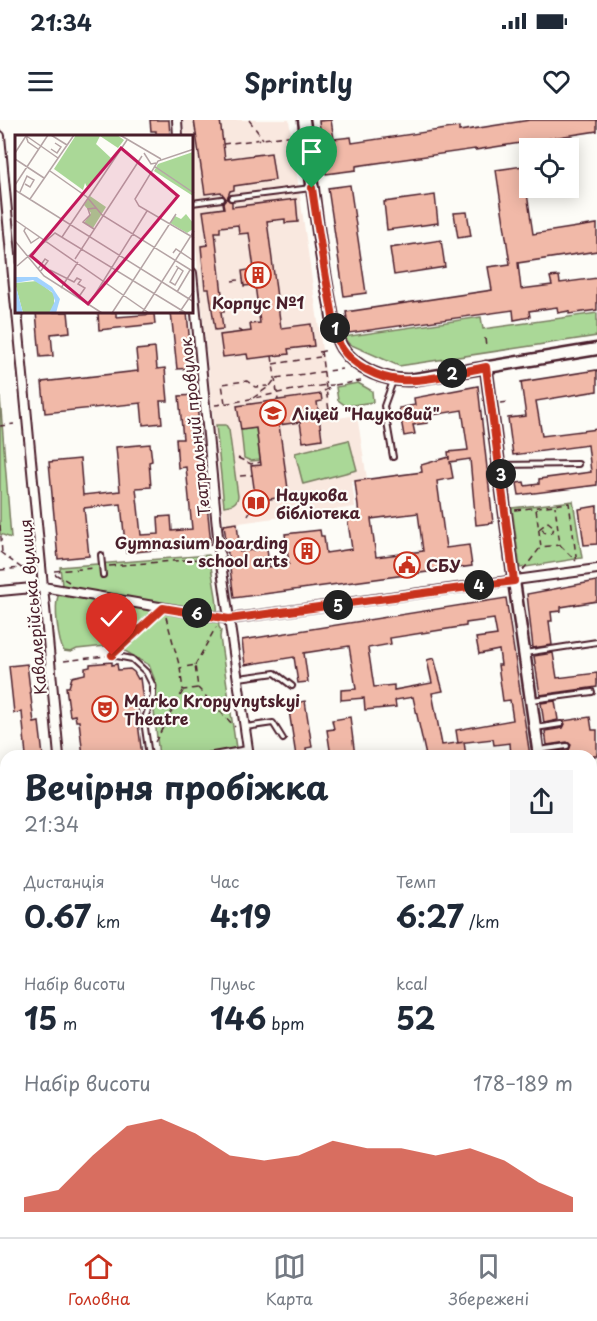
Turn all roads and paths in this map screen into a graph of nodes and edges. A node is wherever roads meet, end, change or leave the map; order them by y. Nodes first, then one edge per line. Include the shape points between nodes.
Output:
1 (177, 120) edge
2 (249, 120) edge
3 (304, 120) edge
4 (299, 134) dead end
5 (178, 135) edge
6 (0, 136) edge
7 (263, 139) junction
8 (223, 144) dead end
9 (312, 188) junction
10 (231, 198) dead end
11 (222, 199) dead end
12 (194, 203) edge
13 (243, 279) dead end
14 (232, 281) dead end
15 (15, 290) edge
16 (194, 294) edge
17 (17, 314) edge
18 (238, 330) dead end
19 (242, 332) dead end
20 (485, 339) dead end
21 (486, 348) dead end
22 (597, 349) edge
23 (329, 350) dead end
24 (272, 356) dead end
25 (321, 357) junction
26 (273, 364) junction
27 (486, 367) junction
28 (342, 369) dead end
29 (323, 372) junction
30 (276, 378) junction
31 (393, 380) junction
32 (362, 381) dead end
33 (325, 385) junction
34 (333, 385) junction
35 (270, 386) junction
36 (325, 391) junction
37 (277, 392) junction
38 (278, 400) dead end
39 (250, 401) junction
40 (510, 402) dead end
41 (500, 403) dead end
42 (225, 404) junction
43 (205, 407) junction
44 (337, 410) dead end
45 (14, 424) dead end
46 (0, 426) edge
47 (393, 457) dead end
48 (238, 458) dead end
49 (261, 462) dead end
50 (578, 464) dead end
51 (500, 465) junction
52 (253, 475) dead end
53 (240, 476) dead end
54 (555, 505) junction
55 (253, 506) dead end
56 (536, 508) junction
57 (515, 511) dead end
58 (248, 515) dead end
59 (0, 525) edge
60 (554, 527) junction
61 (557, 527) junction
62 (542, 528) junction
63 (538, 529) junction
64 (560, 545) junction
65 (541, 547) junction
66 (1, 553) edge
67 (101, 555) dead end
68 (220, 557) junction
69 (33, 567) dead end
70 (102, 567) junction
71 (22, 568) junction
72 (597, 569) edge
73 (0, 570) edge
74 (523, 570) dead end
75 (54, 571) dead end
76 (28, 573) dead end
77 (103, 575) dead end
78 (514, 581) junction
79 (43, 587) junction
80 (0, 591) edge
81 (163, 608) junction
82 (225, 618) junction
83 (597, 642) edge
84 (524, 653) junction
85 (112, 655) junction
86 (64, 660) dead end
87 (195, 665) junction
88 (180, 668) junction
89 (238, 678) junction
90 (292, 686) dead end
91 (198, 688) junction
92 (183, 690) junction
93 (592, 692) dead end
94 (531, 700) junction
95 (561, 724) dead end
96 (245, 727) junction
97 (535, 728) junction
98 (246, 738) junction
99 (283, 739) dead end
100 (567, 746) dead end
101 (58, 750) edge
102 (148, 750) edge
103 (152, 750) edge
104 (248, 750) edge
105 (538, 750) edge
106 (550, 750) edge

1 - 5 street
2 - 7 path
3 - 9 main road
4 - 7 path
6 - 15 street, Кавалерійська вулиця
7 - 8 path
9 - 10 lane
9 - 31 main road via 324,273 340,346 359,365
11 - 12 lane
13 - 14 path
16 - 43 street, Театральний провулок
17 - 79 street, Кавалерійська вулиця
18 - 19 path
20 - 21 path
22 - 27 main road
23 - 25 path via 320,352
24 - 26 path
25 - 26 path
25 - 29 path
26 - 30 path
27 - 31 main road
27 - 51 main road
28 - 29 path
29 - 30 path
29 - 33 path
30 - 35 path
30 - 37 path
31 - 47 lane via 384,406
32 - 34 path
33 - 34 path
33 - 36 path
33 - 37 path
34 - 36 path
35 - 39 path
35 - 42 path via 255,387 247,381 222,384
36 - 44 path via 329,411
37 - 38 path
37 - 39 path
39 - 42 path
40 - 41 path
42 - 43 path
43 - 68 street, Театральний провулок
45 - 46 path
48 - 49 path via 251,464
50 - 51 lane
51 - 78 main road
52 - 53 path
54 - 56 path
54 - 61 path
54 - 64 path via 569,503 577,562
55 - 58 path
56 - 57 path
56 - 63 path
59 - 66 path
60 - 61 path
60 - 62 path via 546,522
60 - 62 path via 549,534
61 - 64 path
62 - 63 path
63 - 65 path
64 - 65 path
65 - 74 path
66 - 71 path
67 - 70 lane
68 - 70 path
68 - 82 street, Театральний провулок
69 - 71 path
70 - 75 path
70 - 77 lane
71 - 73 path
71 - 76 path
72 - 78 street
78 - 82 street
78 - 84 main road
79 - 80 street
79 - 81 street
79 - 101 street, Кавалерійська вулиця
81 - 82 street
81 - 85 lane
81 - 88 path
82 - 87 path
82 - 89 street, Театральний провулок
83 - 84 lane
84 - 94 main road
85 - 86 path
85 - 102 lane via 132,659 146,672 153,686 144,721
87 - 88 path
87 - 91 path
88 - 92 path
89 - 90 lane via 275,673
89 - 96 street, Театральний провулок
91 - 92 path
91 - 98 path
92 - 103 path
93 - 94 lane
94 - 97 main road
95 - 97 lane
96 - 98 street, Театральний провулок
96 - 99 lane via 273,723
97 - 105 main road
98 - 104 street, Театральний провулок
100 - 106 lane

